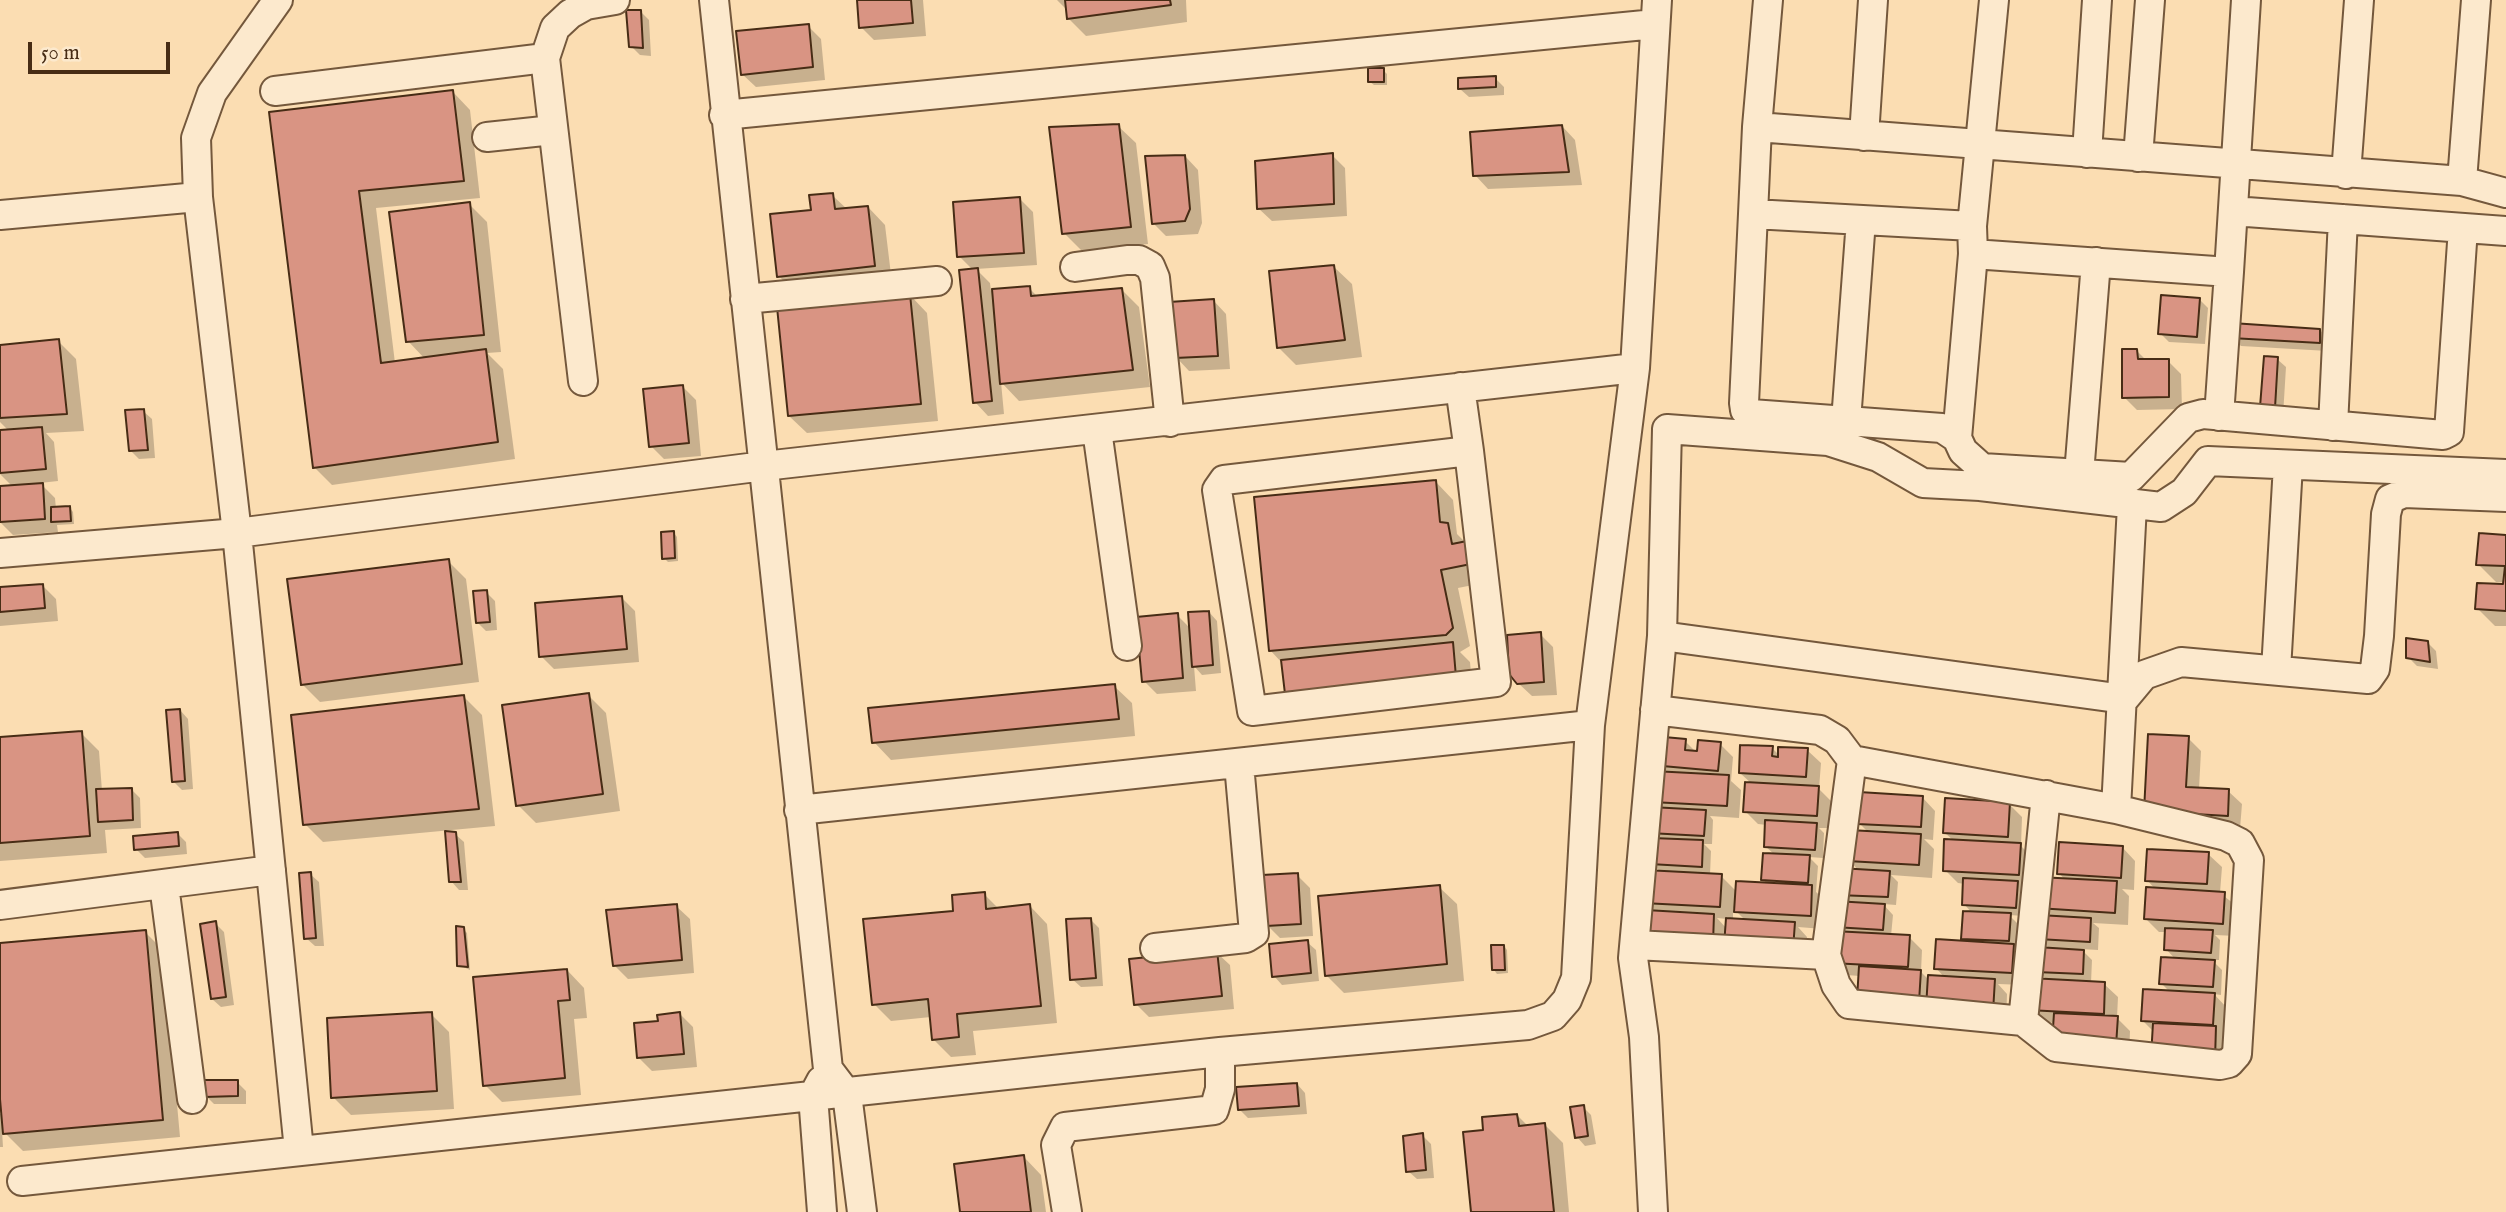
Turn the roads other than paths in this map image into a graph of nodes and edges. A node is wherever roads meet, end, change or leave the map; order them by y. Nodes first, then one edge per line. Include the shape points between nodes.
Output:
1 (278, 0) edge
2 (615, 0) edge
3 (714, 0) edge
4 (1768, 0) edge
5 (1873, 0) edge
6 (1994, 0) edge
7 (2097, 0) edge
8 (2150, 0) edge
9 (2246, 0) edge
10 (2359, 0) edge
11 (2476, 0) edge
12 (1656, 12) edge
13 (545, 58) junction
14 (275, 91) dead end
15 (724, 115) junction
16 (1757, 127) junction
17 (553, 130) junction
18 (1864, 136) junction
19 (487, 137) dead end
20 (1979, 144) junction
21 (2087, 153) junction
22 (2138, 157) junction
23 (2235, 165) junction
24 (2346, 174) junction
25 (2462, 181) junction
26 (2506, 193) edge
27 (198, 197) junction
28 (2233, 211) junction
29 (0, 215) edge
30 (1753, 215) junction
31 (2343, 219) junction
32 (1861, 220) junction
33 (1972, 226) junction
34 (2463, 228) junction
35 (2506, 231) edge
36 (1973, 254) junction
37 (2096, 262) junction
38 (1075, 267) dead end
39 (2229, 272) junction
40 (937, 281) dead end
41 (745, 299) junction
42 (1635, 368) junction
43 (583, 381) dead end
44 (1460, 387) junction
45 (2219, 416) junction
46 (1846, 421) junction
47 (1170, 422) junction
48 (2333, 426) junction
49 (1097, 430) junction
50 (1957, 438) junction
51 (1469, 451) junction
52 (2288, 465) junction
53 (764, 466) junction
54 (2079, 474) junction
55 (2506, 474) edge
56 (2506, 497) edge
57 (2132, 505) junction
58 (237, 533) junction
59 (0, 553) edge
60 (1662, 636) junction
61 (1127, 646) dead end
62 (2276, 670) junction
63 (2124, 699) junction
64 (1655, 710) junction
65 (1590, 725) junction
66 (1852, 760) junction
67 (1239, 764) junction
68 (2046, 795) junction
69 (2116, 808) junction
70 (799, 810) junction
71 (271, 870) junction
72 (164, 885) junction
73 (0, 905) edge
74 (1635, 945) junction
75 (1156, 948) dead end
76 (1826, 955) junction
77 (2023, 1021) junction
78 (1220, 1052) junction
79 (828, 1069) junction
80 (847, 1094) junction
81 (813, 1096) junction
82 (191, 1099) dead end
83 (299, 1150) junction
84 (22, 1181) dead end
85 (822, 1212) edge
86 (862, 1212) edge
87 (1067, 1212) edge
88 (1653, 1212) edge

1 - 27 street via 212,93 196,138
2 - 13 street via 586,5 570,14 555,28
3 - 15 street
4 - 16 street
5 - 18 street
6 - 20 street
7 - 21 street
8 - 22 street
9 - 23 street
10 - 24 street
11 - 25 street
12 - 15 street
12 - 42 street
13 - 14 street
13 - 17 street
15 - 41 street
16 - 18 street
16 - 30 street
17 - 19 street
17 - 43 street
18 - 20 street
20 - 21 street
20 - 33 street
21 - 22 street
22 - 23 street
23 - 24 street
23 - 28 street
24 - 25 street
25 - 26 street
27 - 29 street
27 - 58 street
28 - 31 street
28 - 39 street
30 - 32 street
30 - 46 street via 1745,410
31 - 34 street
31 - 48 street
32 - 33 street
32 - 46 street
33 - 36 street
34 - 35 street
34 - 48 street via 2449,432
36 - 37 street
36 - 50 street
37 - 39 street
37 - 54 street
38 - 47 street via 1127,260 1150,266 1156,278
39 - 45 street
40 - 41 street
41 - 53 street
42 - 44 street
42 - 65 street
44 - 47 street
44 - 51 street
45 - 48 street
45 - 54 street via 2188,418 2131,477
46 - 50 street via 1942,428
47 - 49 street
49 - 53 street
49 - 61 street
50 - 54 street via 1964,452 1982,468
51 - 51 street via 1496,682 1252,711 1217,490 1224,480
52 - 55 street
52 - 57 street via 2208,461 2183,492 2161,507
52 - 62 street
53 - 58 street
53 - 70 street
56 - 62 street via 2404,493 2390,499 2375,669 2368,679
57 - 60 street via 1923,483 1878,457 1828,441 1667,429
57 - 63 street
58 - 59 street
58 - 71 street
60 - 63 street
60 - 64 street
62 - 63 street via 2181,662 2144,675
63 - 69 street
64 - 66 street via 1820,730 1838,740
64 - 74 street
65 - 67 street
65 - 78 street via 1576,978 1567,1000 1553,1016 1528,1025
66 - 68 street
66 - 76 street
67 - 70 street
67 - 75 street via 1254,933 1246,938
68 - 69 street
68 - 77 street
69 - 77 street via 2225,836 2240,843 2249,860 2237,1054 2230,1063 2220,1065 2056,1047
70 - 79 street
71 - 72 street
71 - 83 street
72 - 73 street
72 - 82 street
74 - 76 street
74 - 88 street
76 - 77 street via 1836,985 1849,1004
78 - 80 street
78 - 87 street via 1218,1105 1208,1113 1065,1127 1056,1145
79 - 80 street
79 - 81 street
80 - 81 street
80 - 86 street
81 - 83 street
81 - 85 street
83 - 84 street

